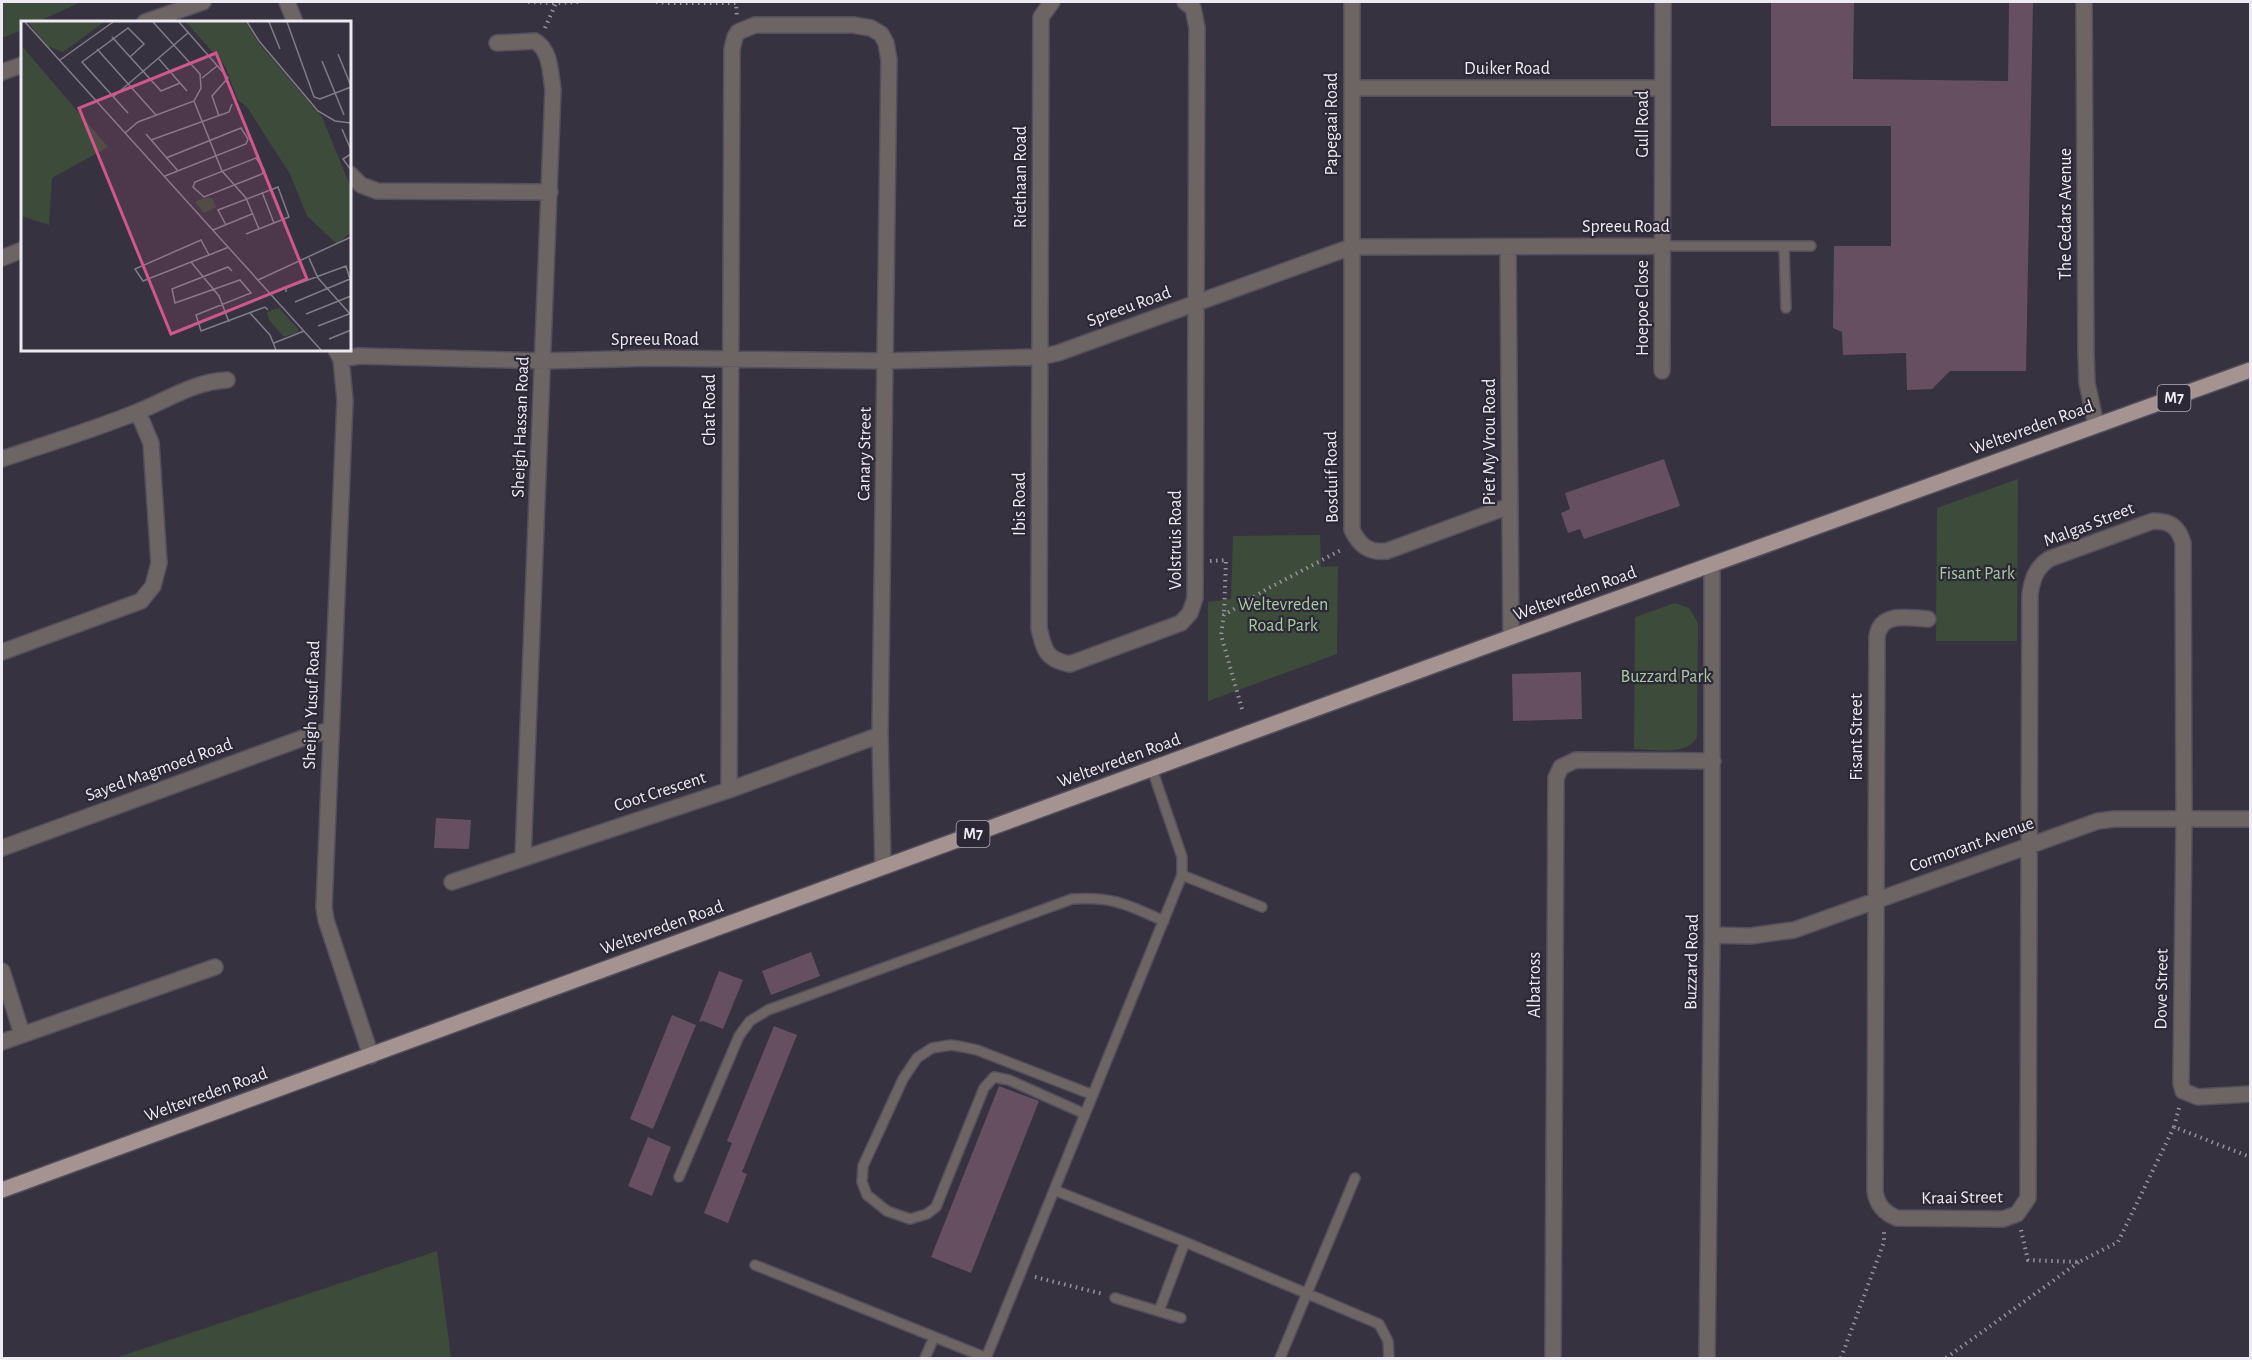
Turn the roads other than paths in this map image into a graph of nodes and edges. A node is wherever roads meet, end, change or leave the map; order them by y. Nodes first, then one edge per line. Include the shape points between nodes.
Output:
1 (203, 2) edge
2 (287, 2) edge
3 (1052, 2) edge
4 (1185, 2) edge
5 (1352, 2) edge
6 (1663, 2) edge
7 (2084, 2) edge
8 (148, 21) edge
9 (295, 21) edge
10 (497, 43) dead end
11 (886, 43) joint
12 (21, 65) edge
13 (2, 72) edge
14 (1352, 88) junction
15 (1662, 88) junction
16 (351, 175) edge
17 (549, 192) junction
18 (1663, 246) junction
19 (1784, 246) junction
20 (1811, 246) dead end
21 (1351, 247) junction
22 (1508, 247) junction
23 (21, 250) edge
24 (2, 258) edge
25 (1197, 303) junction
26 (1786, 308) dead end
27 (338, 354) edge
28 (1040, 357) junction
29 (730, 360) junction
30 (544, 361) junction
31 (886, 361) junction
32 (2250, 370) edge
33 (1662, 371) dead end
34 (227, 380) dead end
35 (138, 412) junction
36 (2096, 425) junction
37 (2, 459) edge
38 (1509, 506) junction
39 (1712, 565) junction
40 (1928, 619) dead end
41 (1511, 637) junction
42 (1044, 650) joint
43 (2, 652) edge
44 (330, 730) junction
45 (880, 735) junction
46 (1713, 761) junction
47 (1152, 769) junction
48 (729, 789) junction
49 (2184, 819) junction
50 (2250, 819) edge
51 (2030, 845) junction
52 (2, 848) edge
53 (523, 858) junction
54 (883, 867) junction
55 (1182, 875) junction
56 (452, 882) dead end
57 (1875, 901) junction
58 (1262, 907) dead end
59 (1164, 921) junction
60 (1712, 935) junction
61 (215, 967) dead end
62 (2, 971) edge
63 (22, 1034) junction
64 (2, 1042) edge
65 (370, 1056) junction
66 (1093, 1095) junction
67 (2250, 1095) edge
68 (1085, 1114) junction
69 (679, 1177) dead end
70 (1354, 1178) dead end
71 (2, 1190) edge
72 (1054, 1190) junction
73 (1185, 1242) junction
74 (755, 1264) dead end
75 (1307, 1293) junction
76 (1115, 1298) road end
77 (1159, 1311) junction
78 (1181, 1318) dead end
79 (934, 1337) junction
80 (986, 1358) edge
81 (925, 1359) edge
82 (1280, 1359) edge
83 (1389, 1359) edge
84 (1553, 1359) edge
85 (1707, 1359) edge

1 - 8 street
2 - 9 street
3 - 28 street, Riethaan Road via 1041,16
4 - 25 street via 1193,8 1197,28
5 - 14 street, Papegaai Road
6 - 15 street, Gull Road
7 - 36 street, The Cedars Avenue via 2086,352 2087,383
10 - 17 street, Sheigh Hassan Road via 535,41 548,56 553,89
11 - 29 street, Chat Road via 871,28 853,25 755,25 735,37
11 - 31 street, Canary Street
12 - 13 street
14 - 15 street, Duiker Road
14 - 21 street, Papegaai Road
15 - 18 street, Gull Road
16 - 17 street via 361,185 377,190
17 - 30 street, Sheigh Hassan Road
18 - 19 lane, Spreeu Road
18 - 22 street, Spreeu Road
18 - 33 street, Hoepoe Close
19 - 20 lane, Spreeu Road
19 - 26 lane
21 - 22 street, Spreeu Road
21 - 25 street, Spreeu Road
21 - 38 street, Bosduif Road via 1350,515 1358,542 1366,549 1387,552
22 - 38 street, Piet My Vrou Road
23 - 24 street
25 - 28 street, Spreeu Road
25 - 42 street, Volstruis Road via 1193,606 1181,623 1071,664 1058,662
27 - 30 street, Spreeu Road
27 - 44 street, Sheigh Yusuf Road via 345,400
28 - 31 street, Spreeu Road
28 - 42 street, Ibis Road via 1039,628
29 - 30 street, Spreeu Road
29 - 31 street, Spreeu Road
29 - 48 street, Chat Road
30 - 53 street, Sheigh Hassan Road
31 - 45 street, Canary Street
32 - 36 main road, Weltevreden Road / M7
34 - 35 street via 205,382
35 - 37 street
35 - 43 street via 151,443 159,563 153,586 141,601
36 - 39 main road, Weltevreden Road / M7
38 - 41 street, Piet My Vrou Road
39 - 41 main road, Weltevreden Road / M7
39 - 46 street, Buzzard Road
40 - 57 street, Fisant Street via 1888,620 1882,622 1877,632
41 - 47 main road, Weltevreden Road / M7
44 - 52 street, Sayed Magmoed Road
44 - 65 street, Sheigh Yusuf Road via 324,907
45 - 48 street, Coot Crescent
45 - 54 street, Canary Street
46 - 60 street, Buzzard Road
46 - 84 street, Albatross via 1576,760 1561,767 1556,778
47 - 54 main road, Weltevreden Road / M7
47 - 55 lane via 1182,857
48 - 53 street, Coot Crescent
49 - 50 street, Cormorant Avenue
49 - 51 street, Cormorant Avenue via 2098,821
49 - 51 street, Malgas Street via 2183,543 2173,525 2153,521 2049,559 2039,566 2032,580
49 - 67 street, Dove Street via 2183,1091 2198,1097
51 - 57 street, Cormorant Avenue
51 - 57 street, Kraai Street via 2029,1191 2017,1214 2003,1220 1897,1218 1885,1212 1877,1201
53 - 56 street, Coot Crescent
54 - 65 main road, Weltevreden Road / M7
55 - 58 lane
55 - 59 lane
57 - 60 street, Cormorant Avenue via 1783,933
59 - 66 lane
59 - 69 lane via 1125,903 1098,897 1072,899 768,1010 750,1021 739,1036
60 - 85 street, Buzzard Road
61 - 63 street
62 - 63 street
63 - 64 street
65 - 71 main road, Weltevreden Road / M7
66 - 68 lane
66 - 68 lane via 977,1050 951,1045 932,1048 917,1058 903,1079 863,1166 862,1182 867,1195 887,1211 910,1219 936,1207 984,1088 994,1077
68 - 72 lane
70 - 75 lane
72 - 73 lane
72 - 80 lane
73 - 75 lane
73 - 77 lane
74 - 79 lane
75 - 82 lane
75 - 83 lane via 1378,1324 1388,1341
76 - 77 lane
77 - 78 lane
79 - 80 lane
79 - 81 lane

